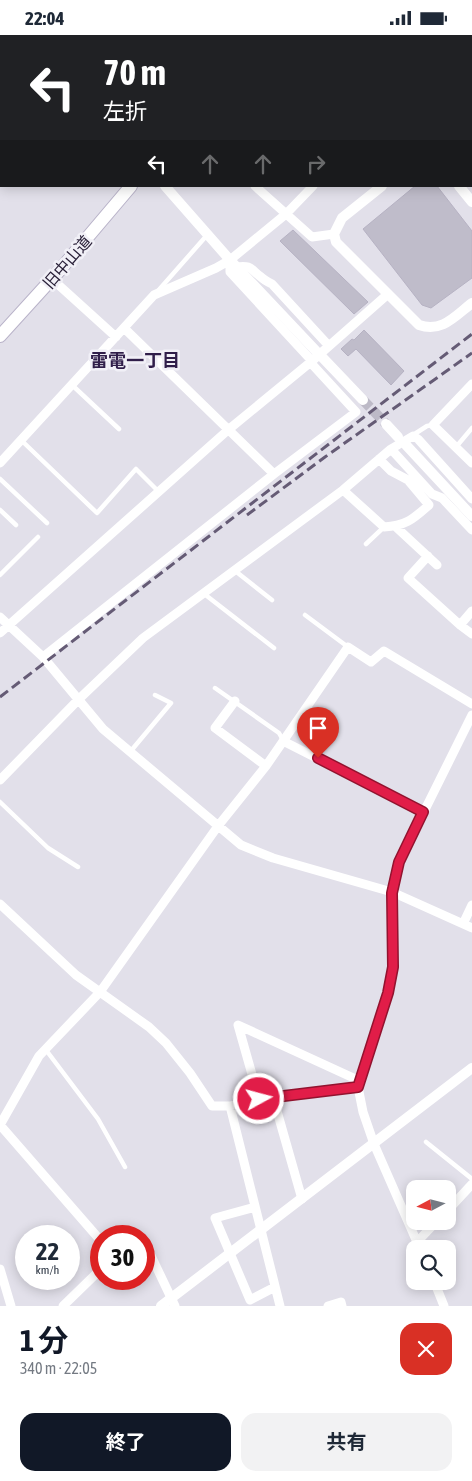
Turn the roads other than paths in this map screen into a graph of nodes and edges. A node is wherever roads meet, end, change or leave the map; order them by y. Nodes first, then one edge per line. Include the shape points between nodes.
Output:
1 (130, 187) edge
2 (165, 187) edge
3 (256, 187) edge
4 (312, 187) edge
5 (381, 187) edge
6 (460, 187) edge
7 (472, 203) edge
8 (286, 214) junction
9 (208, 234) junction
10 (334, 234) junction
11 (233, 263) junction
12 (52, 279) junction
13 (388, 294) junction
14 (154, 295) junction
15 (472, 303) edge
16 (124, 328) junction
17 (0, 335) edge
18 (116, 337) junction
19 (329, 346) junction
20 (315, 358) junction
21 (472, 384) edge
22 (72, 385) junction
23 (363, 400) tunnel mouth
24 (386, 425) tunnel mouth
25 (434, 425) junction
26 (119, 429) dead end
27 (472, 429) edge
28 (228, 430) junction
29 (413, 436) junction
30 (21, 440) junction
31 (456, 447) junction
32 (391, 449) junction
33 (379, 459) junction
34 (0, 463) edge
35 (472, 463) edge
36 (274, 475) junction
37 (0, 479) edge
38 (343, 490) junction
39 (159, 492) junction
40 (472, 499) edge
41 (0, 510) edge
42 (472, 516) edge
43 (47, 523) dead end
44 (16, 525) dead end
45 (384, 527) junction
46 (396, 527) junction
47 (472, 530) edge
48 (38, 537) dead end
49 (366, 544) dead end
50 (428, 557) junction
51 (437, 565) dead end
52 (234, 570) junction
53 (0, 575) edge
54 (203, 593) junction
55 (272, 600) dead end
56 (472, 611) edge
57 (305, 615) dead end
58 (0, 617) edge
59 (460, 625) junction
60 (9, 626) junction
61 (0, 633) edge
62 (472, 634) edge
63 (274, 647) dead end
64 (348, 647) junction
65 (43, 657) junction
66 (215, 689) dead end
67 (155, 695) dead end
68 (78, 699) junction
69 (235, 701) junction
70 (472, 704) edge
71 (472, 715) edge
72 (283, 741) junction
73 (130, 752) junction
74 (266, 766) junction
75 (0, 780) edge
76 (0, 803) edge
77 (423, 812) junction
78 (218, 826) junction
79 (78, 867) dead end
80 (392, 893) junction
81 (0, 904) edge
82 (472, 905) edge
83 (468, 926) edge
84 (100, 993) junction
85 (46, 1050) junction
86 (472, 1069) edge
87 (359, 1084) junction
88 (273, 1097) junction
89 (259, 1099) junction
90 (230, 1106) junction
91 (0, 1125) edge
92 (426, 1141) dead end
93 (374, 1144) junction
94 (125, 1167) dead end
95 (472, 1179) edge
96 (472, 1184) edge
97 (302, 1199) junction
98 (456, 1201) edge
99 (255, 1207) junction
100 (90, 1228) edge
101 (262, 1229) junction
102 (417, 1240) edge
103 (230, 1253) junction
104 (155, 1263) edge
105 (0, 1269) edge
106 (90, 1280) edge
107 (275, 1287) junction
108 (438, 1290) edge
109 (174, 1302) edge
110 (11, 1306) edge
111 (63, 1306) edge
112 (161, 1306) edge
113 (280, 1306) edge
114 (328, 1306) edge
115 (342, 1306) edge
116 (444, 1306) edge

1 - 12 main road, 旧中山道
2 - 9 street
3 - 8 street
4 - 8 street
5 - 10 street via 342,218
6 - 7 street
8 - 10 street via 312,237
8 - 11 street
9 - 11 street
9 - 14 lane
10 - 13 street via 336,242
11 - 14 street
11 - 19 street via 252,267 272,284
11 - 20 street
12 - 17 main road, 旧中山道
12 - 18 street
13 - 15 street via 419,325 430,328 444,324
13 - 19 street
14 - 16 street
16 - 18 street
16 - 28 street
18 - 22 street
19 - 20 street
20 - 23 street
20 - 28 street
20 - 36 street via 356,412
21 - 25 street
22 - 26 lane
22 - 30 street
24 - 42 street
25 - 29 lane
25 - 31 street
27 - 31 lane
28 - 36 street
28 - 39 street
29 - 32 street
29 - 40 street
30 - 34 street
30 - 39 lane via 97,513 136,469
31 - 35 street
32 - 33 street
32 - 47 street via 432,494 442,498
33 - 38 street
33 - 46 street via 391,471 408,480 429,505 410,522
36 - 65 street
37 - 43 lane
38 - 45 street
38 - 52 street
39 - 60 street
41 - 44 lane
45 - 46 street
45 - 49 lane
46 - 50 street
48 - 53 lane
50 - 51 street
50 - 59 street via 408,578
52 - 54 street
52 - 55 lane
54 - 63 lane
54 - 68 street via 143,637
56 - 59 street
57 - 64 lane
58 - 60 street
59 - 62 street
60 - 61 street
60 - 65 street
64 - 70 street via 371,663 384,651
64 - 72 street
65 - 68 street
66 - 69 lane
67 - 73 lane via 171,703
68 - 73 street via 103,729
68 - 75 street
69 - 72 lane via 279,733
69 - 74 street via 215,728
71 - 77 street
72 - 74 street
72 - 77 street
73 - 78 street
74 - 78 street
76 - 79 lane via 48,848
77 - 80 street via 399,862
78 - 80 street via 241,845 273,858
78 - 84 street
80 - 83 street
80 - 87 street via 393,967
81 - 84 street via 76,975
82 - 83 street
84 - 85 street
84 - 90 street via 166,1043 212,1106
85 - 91 street
85 - 94 lane via 98,1119
86 - 93 street
87 - 88 street
87 - 89 street via 238,1025
87 - 93 street via 363,1112
88 - 89 street
88 - 97 street
89 - 90 street
90 - 99 street
91 - 100 street
92 - 95 lane
93 - 97 street
93 - 102 street
96 - 98 street
97 - 101 street
99 - 101 street
99 - 103 street via 215,1218
101 - 103 street
101 - 107 street
103 - 107 street via 250,1299
103 - 109 street
104 - 109 street
105 - 110 street
106 - 111 street
107 - 113 street
108 - 116 street
109 - 112 street
114 - 115 street via 341,1302

